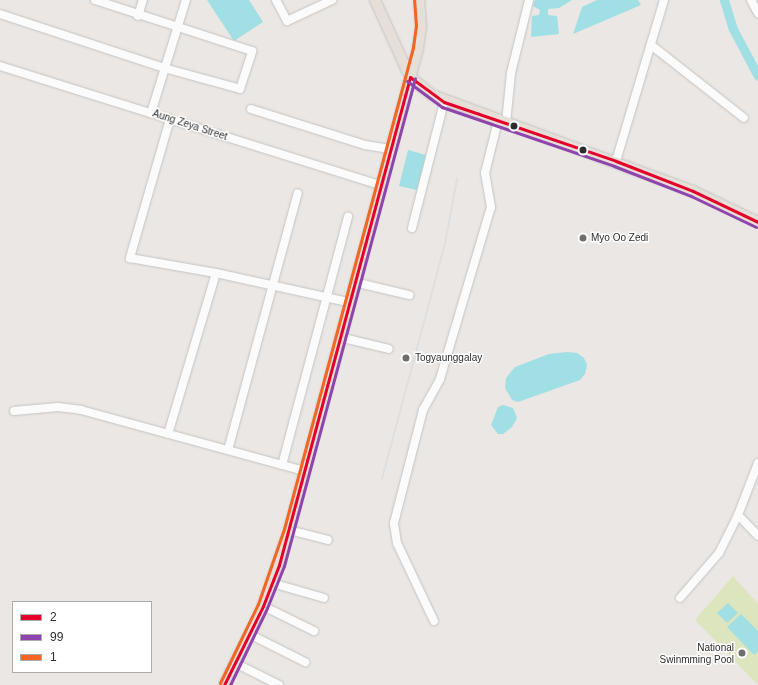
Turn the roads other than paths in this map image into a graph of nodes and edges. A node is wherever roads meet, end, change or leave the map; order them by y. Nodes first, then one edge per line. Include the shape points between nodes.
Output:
1 (97, 0) edge
2 (144, 0) edge
3 (186, 0) edge
4 (276, 0) edge
5 (332, 0) edge
6 (375, 0) edge
7 (419, 0) edge
8 (529, 0) edge
9 (664, 0) edge
10 (751, 0) edge
11 (323, 2) edge
12 (758, 13) edge
13 (0, 14) edge
14 (138, 16) junction
15 (177, 28) junction
16 (650, 45) junction
17 (418, 48) junction
18 (397, 52) junction
19 (0, 66) edge
20 (164, 68) junction
21 (410, 77) junction
22 (444, 102) junction
23 (251, 109) dead end
24 (151, 113) junction
25 (744, 118) dead end
26 (170, 119) junction
27 (502, 122) junction
28 (389, 149) junction
29 (616, 161) junction
30 (380, 186) junction
31 (298, 193) dead end
32 (348, 217) dead end
33 (758, 222) edge
34 (412, 228) dead end
35 (216, 273) junction
36 (354, 282) junction
37 (274, 285) junction
38 (409, 295) dead end
39 (328, 297) junction
40 (348, 302) junction
41 (339, 337) junction
42 (389, 349) dead end
43 (14, 411) dead end
44 (168, 434) junction
45 (228, 450) junction
46 (758, 463) edge
47 (282, 465) junction
48 (304, 471) junction
49 (738, 515) junction
50 (289, 530) junction
51 (758, 536) edge
52 (328, 540) dead end
53 (272, 583) junction
54 (324, 598) dead end
55 (680, 598) dead end
56 (263, 606) junction
57 (434, 621) dead end
58 (314, 631) dead end
59 (249, 634) junction
60 (305, 662) dead end
61 (235, 663) junction
62 (224, 685) edge
63 (279, 685) edge

1 - 14 street
2 - 14 street
3 - 15 street
4 - 11 street via 286,21
5 - 11 street
6 - 18 main road
7 - 17 main road via 421,26
8 - 27 street
9 - 16 street
10 - 12 street
13 - 20 street
14 - 15 street
15 - 20 street
15 - 20 street via 252,52 240,88
16 - 25 street
16 - 29 street
17 - 18 main road via 408,54
17 - 21 main road
18 - 21 main road
19 - 24 street, Aung Zeya Street
20 - 24 street
21 - 22 main road
21 - 28 main road
22 - 27 main road
22 - 34 street
23 - 28 street via 365,145
24 - 26 street, Aung Zeya Street
26 - 30 street, Aung Zeya Street
26 - 35 street via 129,256
27 - 29 main road
27 - 57 street via 485,173 491,207 440,379 423,410 394,523 397,544
28 - 30 main road
29 - 33 main road via 694,191
30 - 36 main road
31 - 37 street
32 - 39 street
35 - 37 street
35 - 44 street
36 - 38 street
36 - 40 main road
37 - 39 street
37 - 45 street
39 - 40 street
39 - 47 street
40 - 41 main road
41 - 42 street
41 - 48 main road
43 - 44 street via 58,407 81,410
44 - 45 street
45 - 47 street
46 - 49 street
47 - 48 street
48 - 50 main road
49 - 51 street
49 - 55 street via 719,553
50 - 52 street
50 - 53 main road
53 - 54 street
53 - 56 main road
56 - 58 street
56 - 59 main road
59 - 60 street
59 - 61 main road
61 - 62 main road
61 - 63 street

